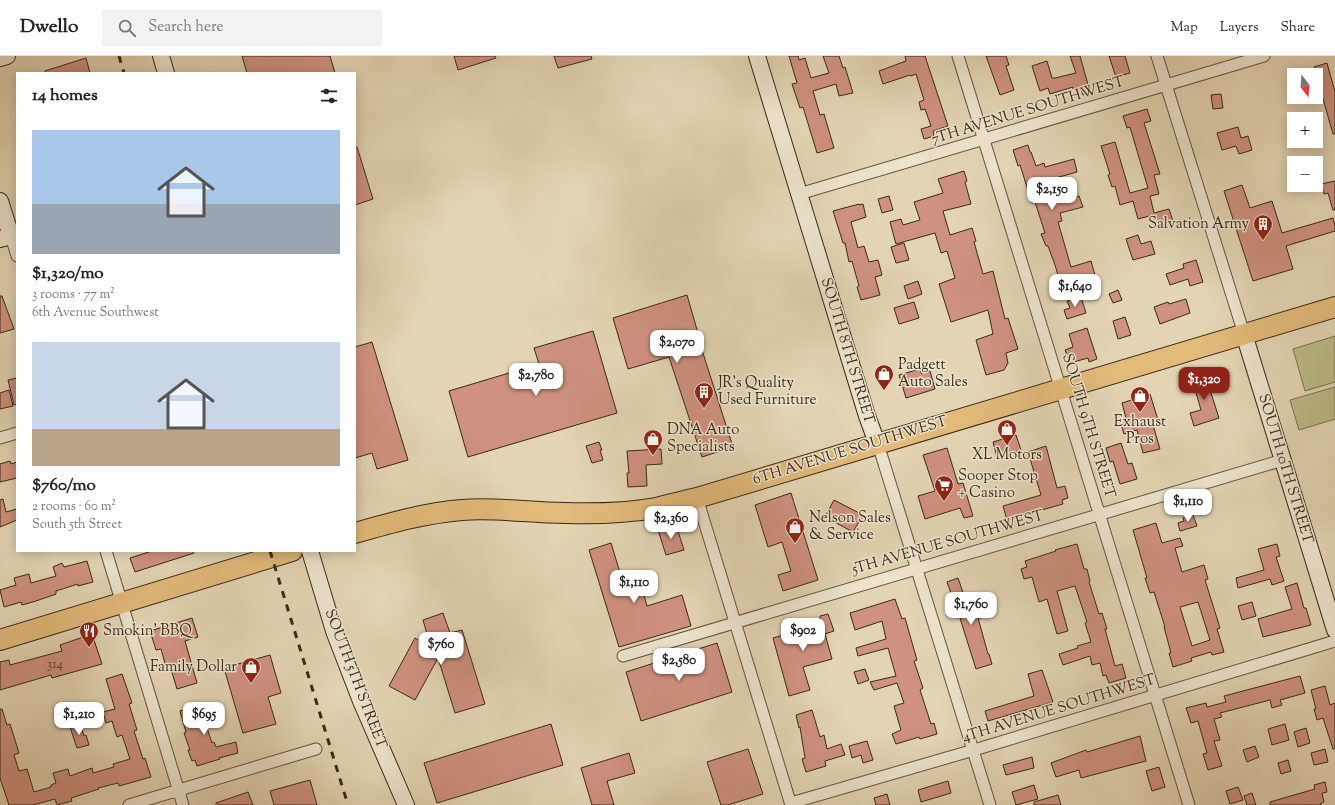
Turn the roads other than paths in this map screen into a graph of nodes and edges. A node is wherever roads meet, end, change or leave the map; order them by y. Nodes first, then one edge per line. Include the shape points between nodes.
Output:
1 (7, 56) edge
2 (161, 56) edge
3 (757, 56) edge
4 (958, 56) edge
5 (1157, 56) edge
6 (1264, 56) edge
7 (0, 58) edge
8 (166, 72) edge
9 (1166, 85) junction
10 (984, 139) junction
11 (799, 194) junction
12 (0, 201) edge
13 (9, 236) edge
14 (16, 254) edge
15 (1335, 307) edge
16 (1244, 334) junction
17 (1060, 388) junction
18 (16, 433) edge
19 (0, 438) edge
20 (877, 443) junction
21 (1283, 460) junction
22 (697, 498) junction
23 (1099, 514) junction
24 (356, 532) edge
25 (106, 552) edge
26 (289, 552) edge
27 (310, 552) edge
28 (917, 568) junction
29 (121, 602) junction
30 (735, 622) junction
31 (1335, 630) edge
32 (0, 640) edge
33 (1335, 641) edge
34 (623, 656) dead end
35 (1155, 696) junction
36 (316, 749) dead end
37 (974, 750) junction
38 (178, 790) junction
39 (791, 804) edge
40 (129, 805) edge
41 (183, 805) edge
42 (406, 805) edge
43 (990, 805) edge
44 (1189, 805) edge

1 - 7 street
2 - 8 street
3 - 11 street, SOUTH 8TH STREET
4 - 10 street, SOUTH 9TH STREET
5 - 9 street, SOUTH 10TH STREET
6 - 9 street, 7TH AVENUE SOUTHWEST
9 - 10 street, 7TH AVENUE SOUTHWEST
9 - 16 street, SOUTH 10TH STREET
10 - 11 street, 7TH AVENUE SOUTHWEST
10 - 17 street, SOUTH 9TH STREET
11 - 20 street, SOUTH 8TH STREET
12 - 13 street
13 - 14 street
15 - 16 highway, 6TH AVENUE SOUTHWEST
16 - 17 highway, 6TH AVENUE SOUTHWEST
16 - 21 street, SOUTH 10TH STREET
17 - 20 highway, 6TH AVENUE SOUTHWEST
17 - 23 street, SOUTH 9TH STREET
18 - 19 street
20 - 22 highway, 6TH AVENUE SOUTHWEST
20 - 28 street, SOUTH 8TH STREET
21 - 23 street, 5TH AVENUE SOUTHWEST
21 - 31 street, SOUTH 10TH STREET
22 - 24 highway, 6TH AVENUE SOUTHWEST via 656,508 612,513 486,509 440,512
22 - 30 street
23 - 28 street, 5TH AVENUE SOUTHWEST
23 - 35 street, SOUTH 9TH STREET
25 - 29 street
26 - 29 highway
27 - 42 street, SOUTH 5TH STREET via 334,631
28 - 30 street, 5TH AVENUE SOUTHWEST
28 - 37 street, SOUTH 8TH STREET
29 - 32 highway
29 - 38 street
30 - 34 street, 5TH AVENUE SOUTHWEST
30 - 39 street
33 - 35 street, 4TH AVENUE SOUTHWEST
35 - 37 street, 4TH AVENUE SOUTHWEST
35 - 44 street, SOUTH 9TH STREET
36 - 38 street
37 - 39 street, 4TH AVENUE SOUTHWEST
37 - 43 street, SOUTH 8TH STREET
38 - 40 street
38 - 41 street

